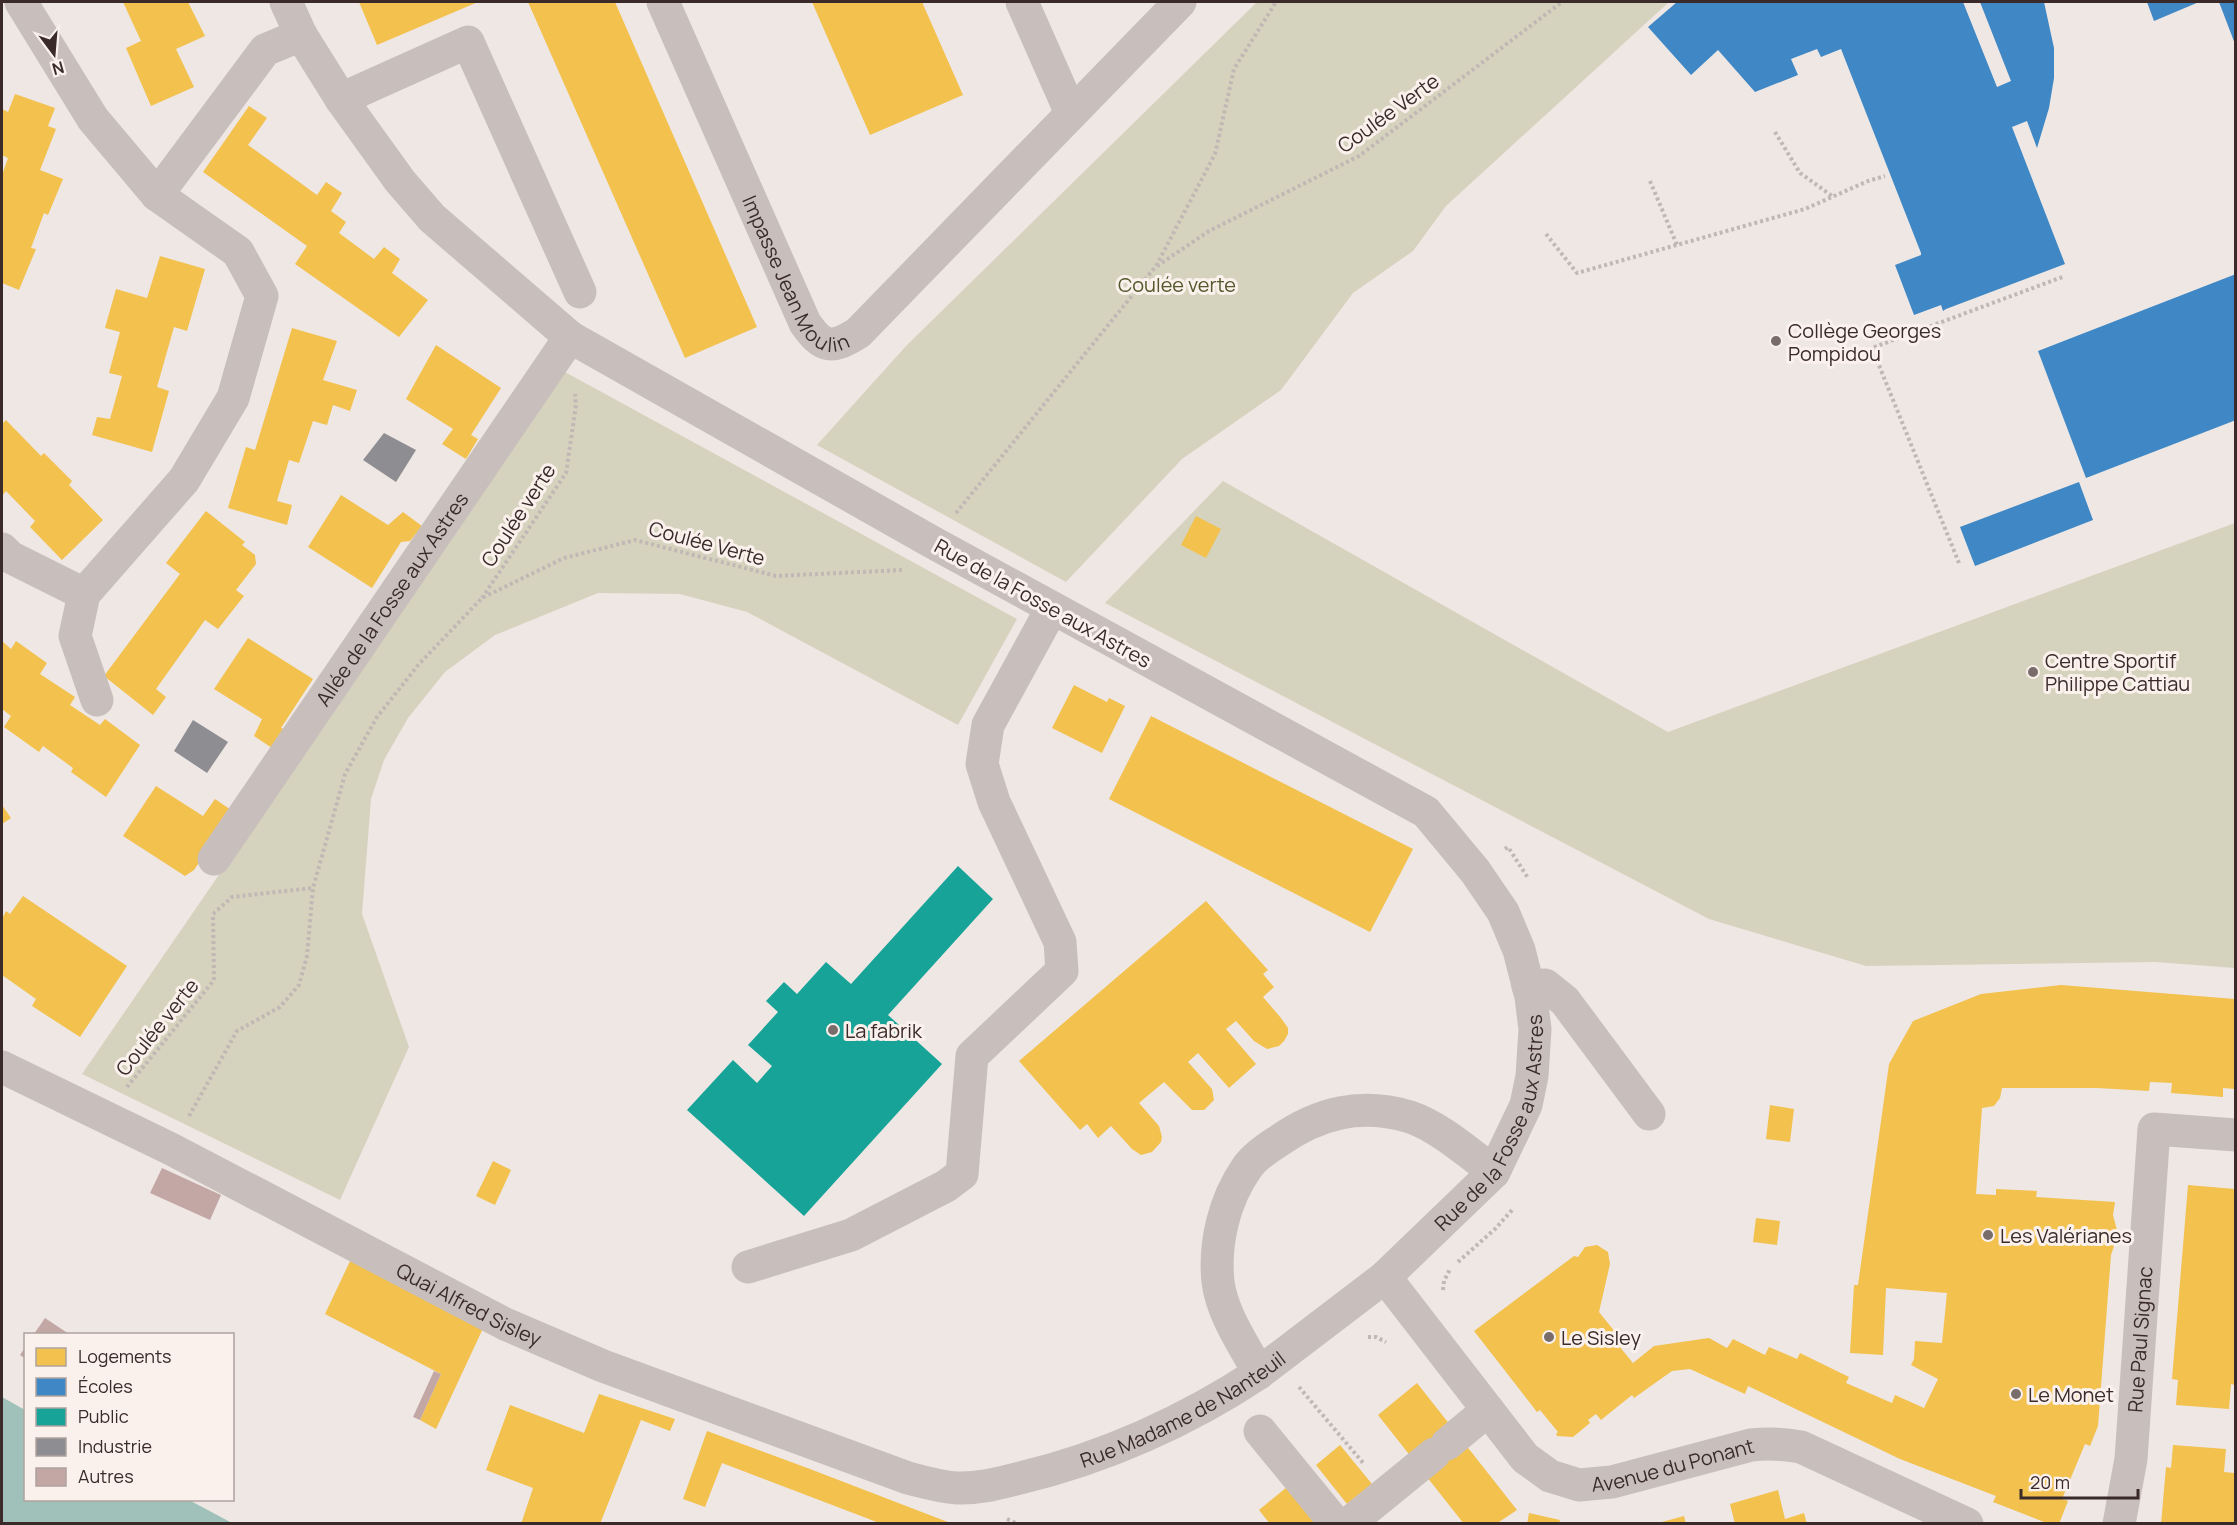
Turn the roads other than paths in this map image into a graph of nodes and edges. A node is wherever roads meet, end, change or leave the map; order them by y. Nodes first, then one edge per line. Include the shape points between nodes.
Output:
1 (21, 2) edge
2 (286, 2) edge
3 (663, 2) edge
4 (1022, 2) edge
5 (1180, 2) edge
6 (301, 35) junction
7 (341, 99) junction
8 (1071, 113) junction
9 (157, 195) junction
10 (580, 292) dead end
11 (570, 338) junction
12 (2, 549) edge
13 (84, 594) junction
14 (1052, 608) junction
15 (97, 700) dead end
16 (214, 859) dead end
17 (1528, 986) junction
18 (2, 1067) edge
19 (1649, 1114) dead end
20 (2235, 1135) edge
21 (1494, 1172) junction
22 (748, 1267) dead end
23 (1385, 1277) junction
24 (1259, 1373) junction
25 (1488, 1410) junction
26 (1260, 1431) dead end
27 (957, 1488) joint
28 (1951, 1520) edge
29 (1336, 1524) edge
30 (1348, 1524) edge
31 (2119, 1524) edge

1 - 9 street via 93,119
2 - 6 street, Rue de la Fosse aux Astres
3 - 8 street, Impasse Jean Moulin via 805,323 825,344 840,344 858,333
4 - 8 street
5 - 8 street, Impasse Jean Moulin
6 - 7 street, Rue de la Fosse aux Astres
6 - 9 street via 265,50
7 - 10 street via 468,42
7 - 11 street, Rue de la Fosse aux Astres via 432,218
9 - 13 street via 238,252 262,296 233,398 184,480
11 - 14 street, Rue de la Fosse aux Astres
11 - 16 street, Allée de la Fosse aux Astres
12 - 13 street via 10,557
13 - 15 street via 75,636
14 - 17 street, Rue de la Fosse aux Astres via 1426,812 1503,912
14 - 22 street via 988,725 982,764 994,802 1060,942 1062,971 972,1056 962,1174 851,1235
17 - 19 street via 1545,985 1565,1001
17 - 21 street, Rue de la Fosse aux Astres via 1535,1029 1532,1076 1526,1105
18 - 27 street, Quai Alfred Sisley via 105,1115 516,1329 603,1366 908,1478
20 - 31 street, Rue Paul Signac via 2154,1129 2131,1459
21 - 23 street, Rue de la Fosse aux Astres
21 - 24 street via 1448,1138 1412,1118 1380,1110 1346,1111 1318,1118 1265,1150 1247,1167 1225,1208 1218,1250 1218,1282 1226,1307
23 - 24 street, Rue Madame de Nanteuil
23 - 25 street, Avenue du Ponant
24 - 27 street, Rue Madame de Nanteuil via 1142,1437 1093,1456 985,1487
25 - 28 street, Avenue du Ponant via 1525,1458 1551,1476 1579,1485 1612,1482 1751,1445 1785,1444 1801,1447
25 - 30 street
26 - 29 street

